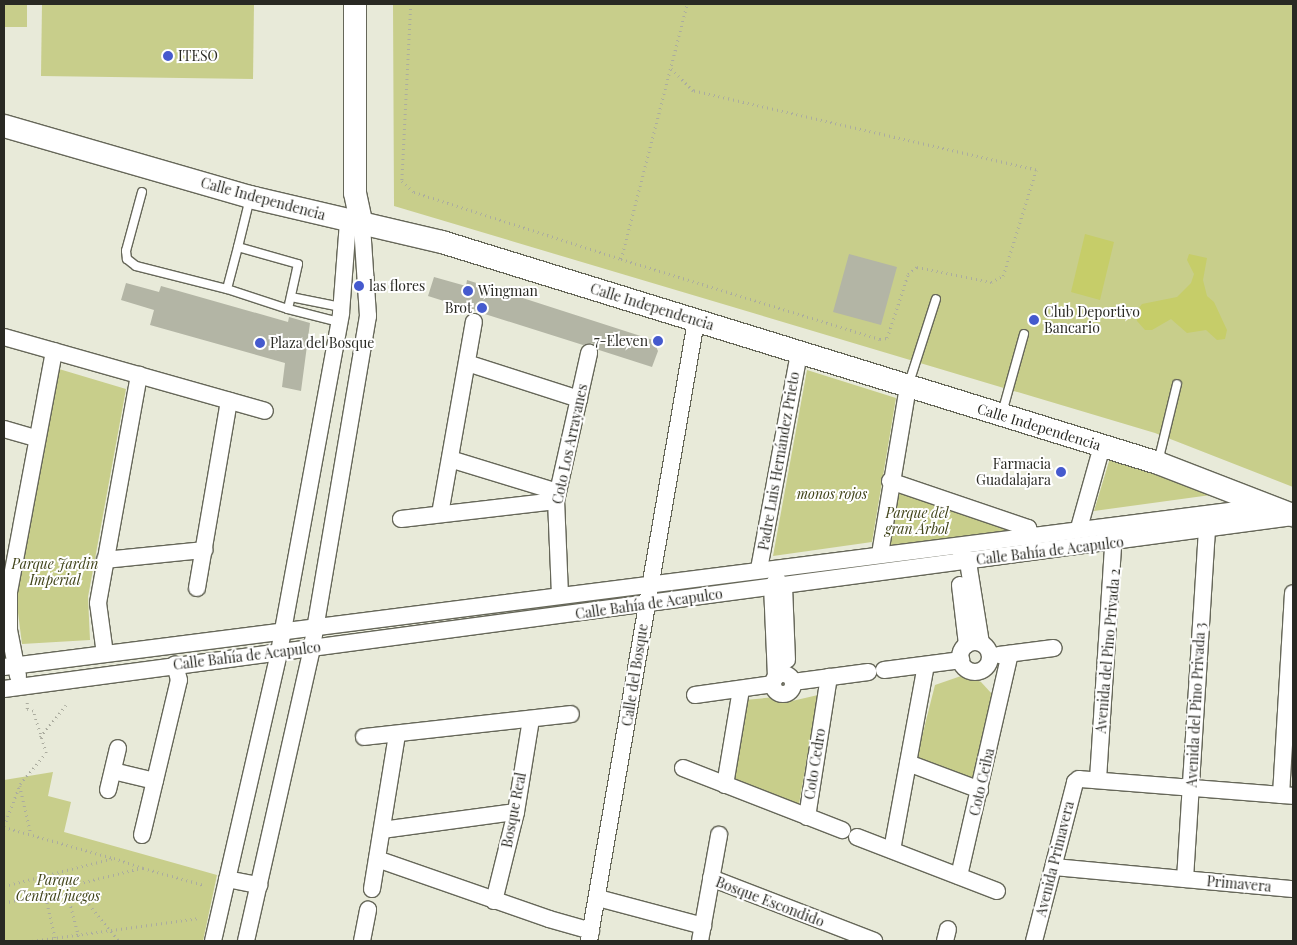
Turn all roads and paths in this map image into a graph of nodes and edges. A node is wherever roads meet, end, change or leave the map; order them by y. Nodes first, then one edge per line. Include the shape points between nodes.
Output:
1 (355, 4) edge
2 (411, 4) edge
3 (687, 4) edge
4 (670, 68) junction
5 (4, 126) edge
6 (142, 192) dead end
7 (250, 197) junction
8 (355, 223) junction
9 (238, 247) junction
10 (621, 258) junction
11 (228, 289) junction
12 (291, 297) junction
13 (936, 299) dead end
14 (288, 309) junction
15 (341, 314) junction
16 (368, 316) junction
17 (696, 320) junction
18 (474, 322) dead end
19 (1024, 334) dead end
20 (4, 337) edge
21 (54, 351) junction
22 (799, 352) junction
23 (589, 353) dead end
24 (467, 363) junction
25 (139, 375) junction
26 (1177, 384) dead end
27 (908, 386) junction
28 (579, 399) junction
29 (229, 401) junction
30 (265, 411) dead end
31 (1002, 415) junction
32 (4, 429) edge
33 (36, 438) junction
34 (1102, 446) junction
35 (450, 459) junction
36 (1158, 463) junction
37 (890, 481) junction
38 (557, 496) junction
39 (1271, 506) junction
40 (440, 514) junction
41 (1293, 516) edge
42 (401, 520) dead end
43 (1114, 524) junction
44 (12, 525) edge
45 (1079, 528) junction
46 (1206, 531) junction
47 (1031, 534) junction
48 (1115, 543) junction
49 (204, 550) junction
50 (1034, 553) junction
51 (880, 554) junction
52 (962, 556) junction
53 (105, 560) junction
54 (760, 569) junction
55 (7, 573) edge
56 (777, 580) junction
57 (650, 583) junction
58 (197, 588) dead end
59 (1293, 593) edge
60 (560, 595) junction
61 (646, 605) junction
62 (316, 627) junction
63 (282, 632) junction
64 (312, 647) junction
65 (1054, 648) dead end
66 (970, 650) junction
67 (279, 652) junction
68 (104, 654) junction
69 (175, 664) junction
70 (926, 664) junction
71 (987, 666) junction
72 (9, 667) edge
73 (829, 677) junction
74 (782, 680) junction
75 (21, 687) junction
76 (1004, 687) junction
77 (4, 689) edge
78 (741, 689) junction
79 (695, 695) dead end
80 (66, 705) dead end
81 (571, 714) dead end
82 (531, 719) junction
83 (397, 735) junction
84 (40, 737) junction
85 (364, 737) dead end
86 (118, 748) dead end
87 (908, 763) junction
88 (683, 768) dead end
89 (113, 771) junction
90 (1098, 779) junction
91 (155, 781) junction
92 (20, 784) junction
93 (725, 785) junction
94 (1191, 789) junction
95 (108, 790) dead end
96 (980, 790) junction
97 (1287, 796) edge
98 (516, 812) junction
99 (807, 817) junction
100 (4, 826) edge
101 (382, 830) junction
102 (842, 830) dead end
103 (31, 834) junction
104 (142, 835) dead end
105 (719, 835) dead end
106 (857, 836) dead end
107 (892, 850) junction
108 (114, 858) junction
109 (378, 859) junction
110 (1054, 867) junction
111 (143, 868) junction
112 (959, 876) junction
113 (711, 878) junction
114 (228, 879) junction
115 (1186, 879) junction
116 (259, 884) junction
117 (73, 885) junction
118 (204, 885) dead end
119 (4, 886) edge
120 (372, 889) dead end
121 (1293, 889) edge
122 (997, 891) dead end
123 (598, 898) junction
124 (494, 900) junction
125 (4, 903) edge
126 (368, 910) dead end
127 (199, 918) dead end
128 (110, 930) junction
129 (702, 933) edge
130 (78, 934) junction
131 (590, 936) edge
132 (56, 937) junction
133 (32, 941) edge
134 (56, 941) edge
135 (80, 941) edge
136 (119, 941) edge
137 (214, 941) edge
138 (246, 941) edge
139 (362, 941) edge
140 (874, 941) edge
141 (1034, 941) edge

1 - 8 street
2 - 10 path via 402,181 414,192
3 - 4 path
4 - 10 path
4 - 10 path via 693,91 1036,170 1003,276 992,282 917,268 908,274 887,338 880,339
5 - 7 street, Calle Independencia
6 - 11 lane via 126,251 128,259 136,266
7 - 8 street, Calle Independencia
7 - 9 lane
8 - 15 street
8 - 16 street
8 - 17 street, Calle Independencia via 442,242
9 - 11 lane
9 - 12 lane via 298,264
11 - 14 lane
12 - 14 lane
12 - 15 lane
13 - 27 lane
14 - 15 lane
15 - 16 street
15 - 63 street
16 - 62 street
17 - 22 street, Calle Independencia
17 - 57 street, Calle del Bosque
18 - 24 street
19 - 31 lane
20 - 21 street
21 - 25 street
21 - 33 street
22 - 27 street, Calle Independencia
22 - 54 street, Padre Luis Hernández Prieto
23 - 28 street, Coto Los Arrayanes
24 - 28 street
24 - 35 street
25 - 29 street
25 - 53 street
26 - 36 lane
27 - 31 street, Calle Independencia
27 - 37 street
28 - 38 street, Coto Los Arrayanes
29 - 30 street
29 - 49 street
31 - 34 street, Calle Independencia
32 - 33 street
33 - 44 street
34 - 36 street, Calle Independencia
34 - 45 street
35 - 38 street
35 - 40 street
36 - 39 street, Calle Independencia
37 - 47 street via 1028,528
37 - 51 street
38 - 40 street
38 - 60 street, Coto Los Arrayanes
39 - 41 street, Calle Independencia
39 - 43 street, Calle Bahía de Acapulco
40 - 42 street
41 - 46 street, Calle Bahía de Acapulco
43 - 45 street, Calle Bahía de Acapulco
43 - 48 street, Avenida del Pino Privada 2
44 - 55 street
45 - 47 street, Calle Bahía de Acapulco
46 - 48 street, Calle Bahía de Acapulco
46 - 94 street, Avenida del Pino Privada 3
47 - 50 street
47 - 52 street, Calle Bahía de Acapulco
48 - 50 street, Calle Bahía de Acapulco
48 - 90 street, Avenida del Pino Privada 2
49 - 53 street
49 - 58 street
50 - 52 street, Calle Bahía de Acapulco
51 - 52 street, Calle Bahía de Acapulco
51 - 56 street, Calle Bahía de Acapulco
52 - 56 street, Calle Bahía de Acapulco
52 - 66 street
53 - 68 street via 98,616
54 - 56 street, Calle Bahía de Acapulco
54 - 57 street, Calle Bahía de Acapulco
55 - 72 street
56 - 61 street, Calle Bahía de Acapulco
56 - 74 street
57 - 60 street, Calle Bahía de Acapulco
57 - 61 street, Calle del Bosque
59 - 97 street
60 - 62 street, Calle Bahía de Acapulco
61 - 64 street, Calle Bahía de Acapulco
61 - 123 street, Calle del Bosque
62 - 63 street, Calle Bahía de Acapulco
62 - 64 street
63 - 67 street
63 - 68 street, Calle Bahía de Acapulco
64 - 67 street, Calle Bahía de Acapulco
64 - 116 street
65 - 76 street, Coto Ceiba via 1005,654
66 - 70 street
66 - 71 street via 990,654
66 - 71 street via 965,668 973,672
67 - 69 street, Calle Bahía de Acapulco
67 - 114 street
68 - 72 street, Calle Bahía de Acapulco
69 - 75 street, Calle Bahía de Acapulco
69 - 91 street via 179,680
70 - 73 street
70 - 87 street
71 - 76 street
72 - 75 street
73 - 74 street
73 - 99 street, Coto Cedro
74 - 78 street
75 - 77 street, Calle Bahía de Acapulco
75 - 84 path via 27,709 33,710
76 - 96 street, Coto Ceiba
78 - 79 street
78 - 93 street
80 - 84 path
81 - 82 street
82 - 83 street
82 - 98 street, Bosque Real
83 - 85 street
83 - 101 street
84 - 92 path via 46,753
86 - 89 street
87 - 96 street
87 - 107 street
88 - 93 street, Coto Cedro
89 - 91 street
89 - 95 street
90 - 94 street
90 - 110 street, Avenida Primavera via 1075,782
91 - 104 street
92 - 100 path
92 - 103 path
93 - 99 street, Coto Cedro
94 - 97 street
94 - 115 street, Avenida del Pino Privada 3
96 - 112 street, Coto Ceiba
98 - 101 street
98 - 124 street, Bosque Real
99 - 102 street
100 - 103 path
101 - 109 street
103 - 108 path
105 - 113 street
106 - 107 street
107 - 112 street
108 - 111 path
108 - 119 path
109 - 120 street
109 - 124 street
110 - 115 street, Primavera
110 - 141 street, Avenida Primavera
111 - 117 path
111 - 118 path
112 - 122 street
113 - 129 street, Bosque Escondido
113 - 140 street, Bosque Escondido
114 - 116 street
114 - 137 street
115 - 121 street, Primavera
116 - 138 street
117 - 128 path
117 - 130 path via 66,887
123 - 129 street, Bosque Escondido
123 - 131 street, Calle del Bosque
124 - 131 street
125 - 132 path via 45,893
126 - 139 street
127 - 128 path
128 - 130 path
128 - 136 path
130 - 132 path
130 - 135 path
132 - 133 path
132 - 134 path

